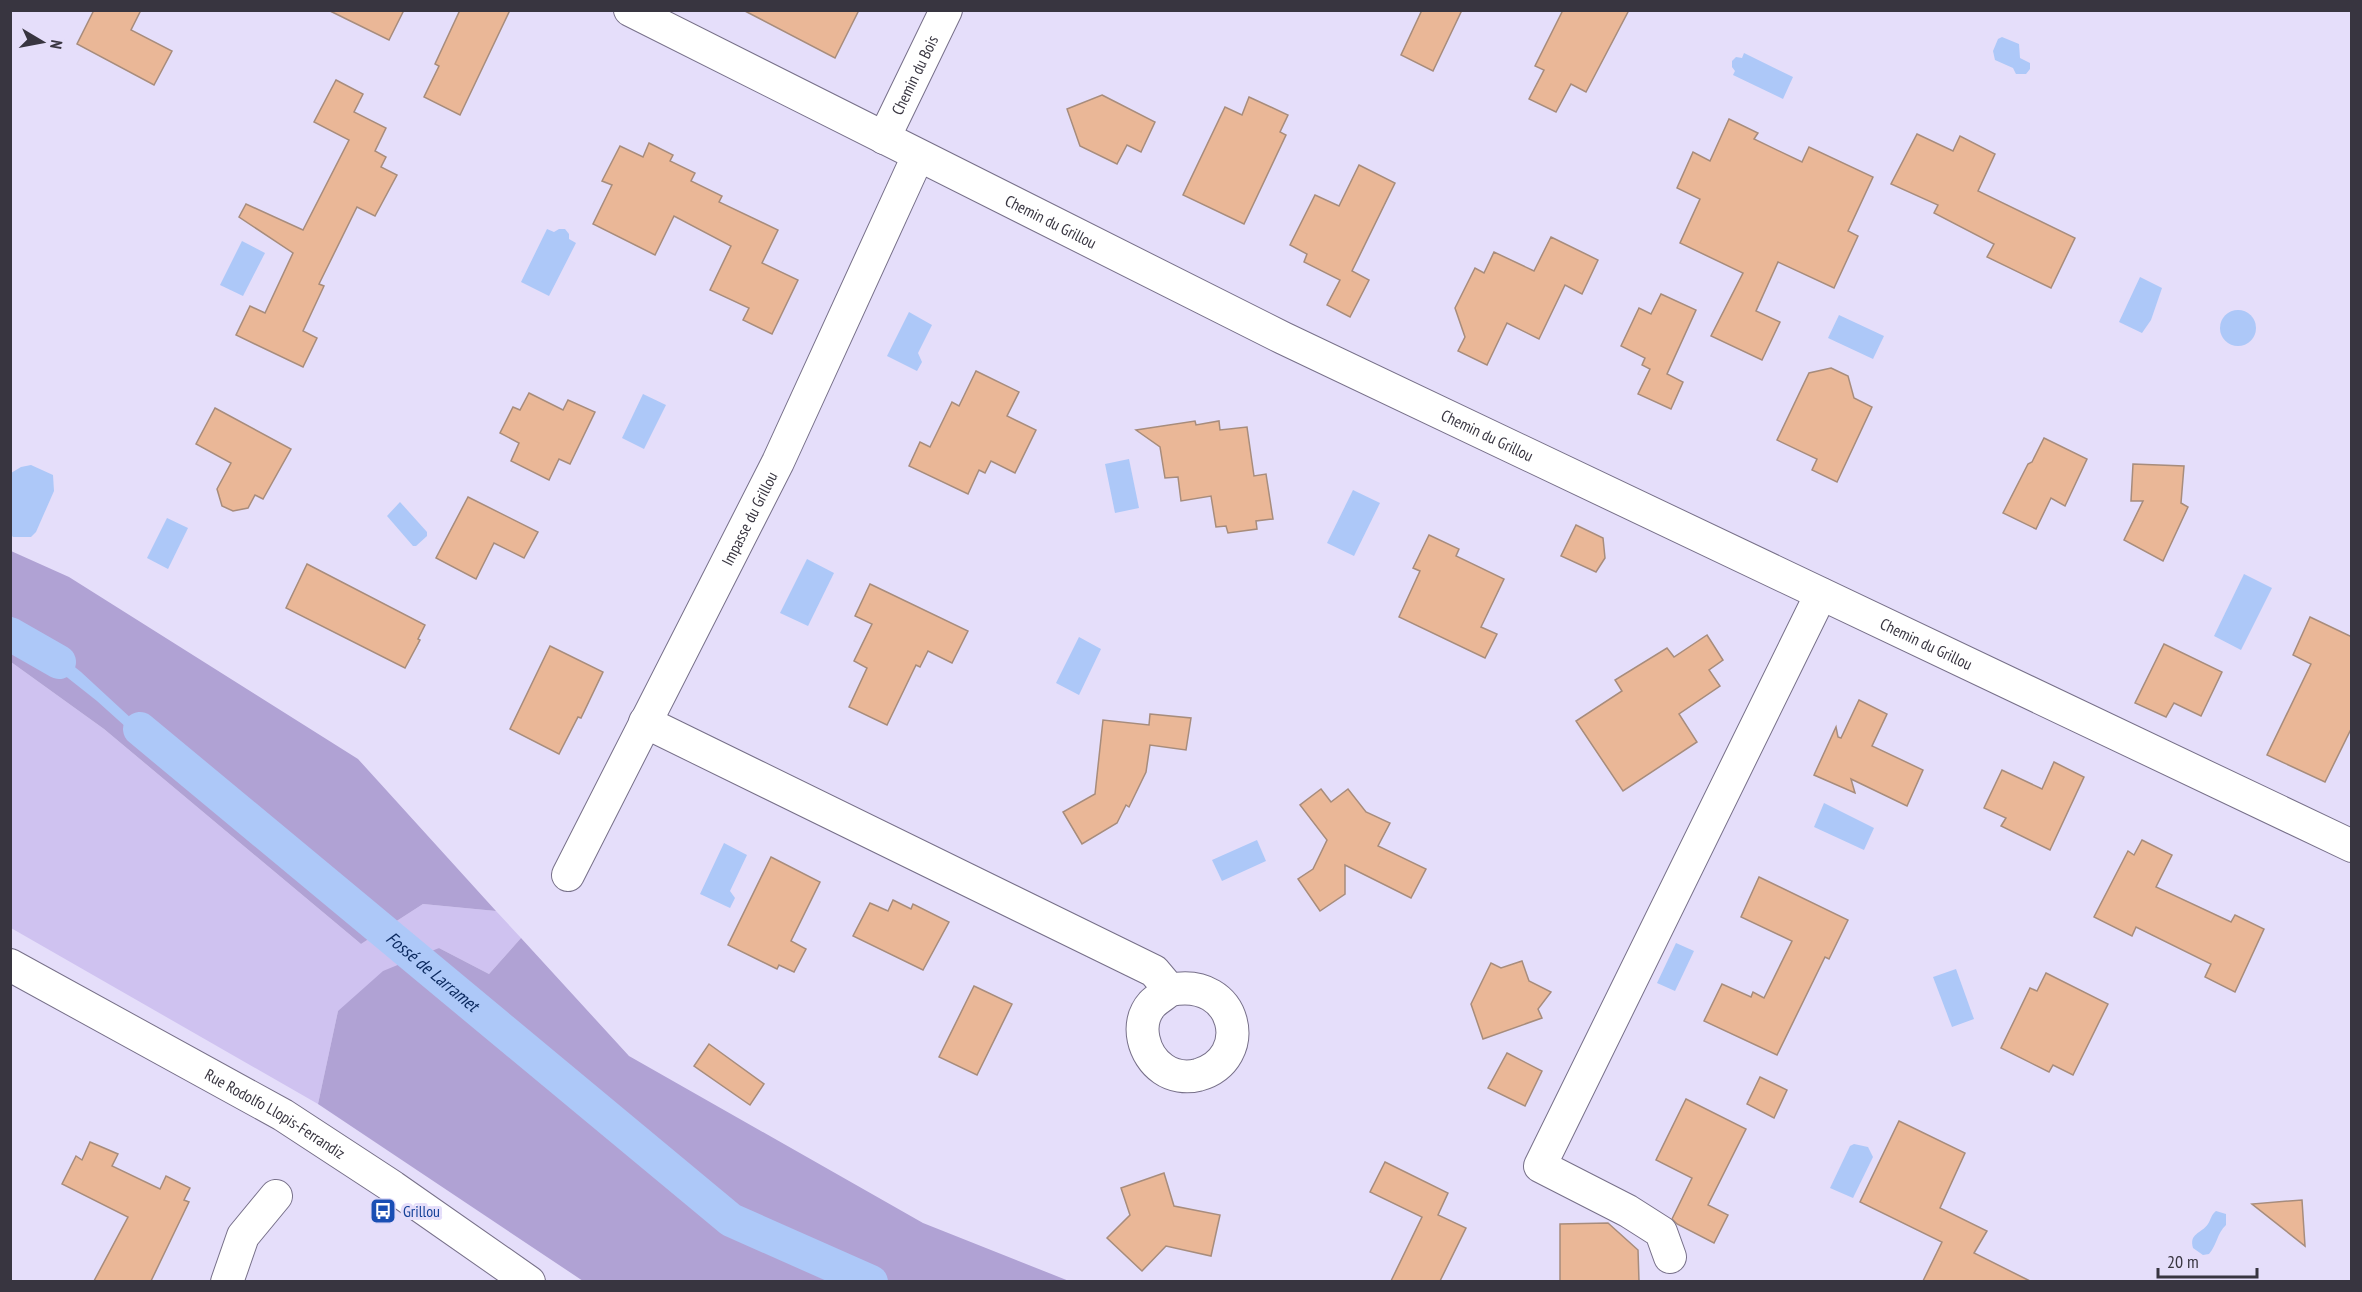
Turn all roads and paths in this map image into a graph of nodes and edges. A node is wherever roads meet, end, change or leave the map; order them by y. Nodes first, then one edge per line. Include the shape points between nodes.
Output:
1 (630, 10) edge
2 (946, 10) edge
3 (677, 21) edge
4 (884, 138) junction
5 (918, 156) junction
6 (1821, 594) junction
7 (645, 722) junction
8 (2352, 846) edge
9 (568, 875) dead end
10 (10, 965) edge
11 (1170, 990) dead end
12 (276, 1196) dead end
13 (1670, 1257) dead end
14 (227, 1281) edge
15 (529, 1281) edge

1 - 3 street, Chemin du Grillou
2 - 4 street, Chemin du Bois
3 - 4 street, Chemin du Grillou
4 - 5 street, Chemin du Grillou
5 - 6 street, Chemin du Grillou via 1283,338
5 - 7 street, Impasse du Grillou via 778,462
6 - 8 street, Chemin du Grillou
6 - 13 street via 1540,1166 1661,1232
7 - 9 street, Impasse du Grillou
7 - 11 street via 1154,971
10 - 15 street, Rue Rodolfo Llopis-Ferrandiz via 283,1115
12 - 14 street via 243,1236

